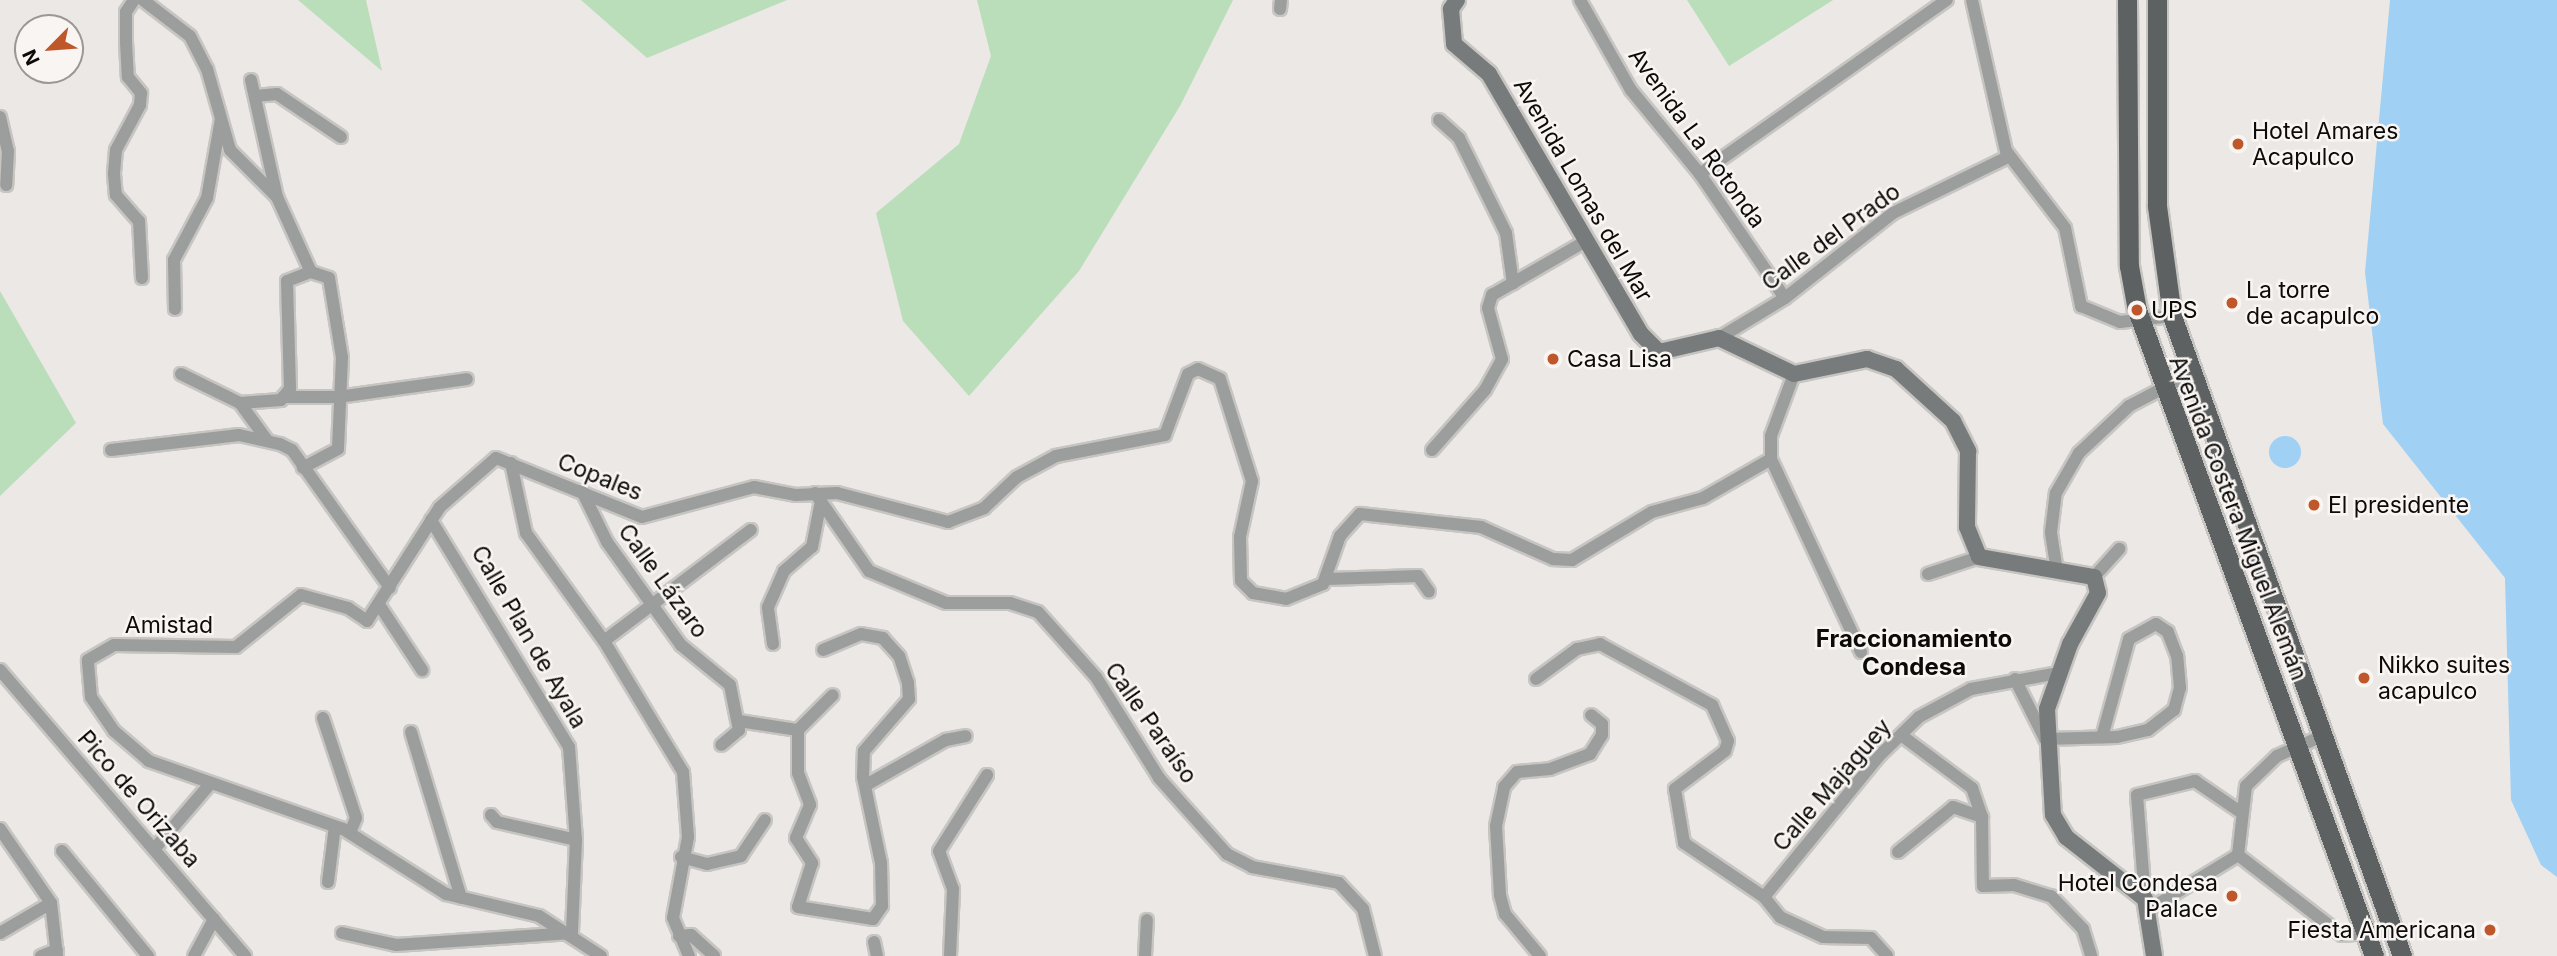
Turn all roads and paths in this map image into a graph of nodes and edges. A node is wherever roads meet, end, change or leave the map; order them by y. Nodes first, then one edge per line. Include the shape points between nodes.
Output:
1 (134, 0) edge
2 (143, 0) edge
3 (1457, 0) edge
4 (1580, 0) edge
5 (1947, 0) edge
6 (1972, 0) edge
7 (2127, 0) edge
8 (2157, 0) edge
9 (251, 79) dead end
10 (254, 96) junction
11 (0, 117) edge
12 (221, 119) junction
13 (1439, 120) dead end
14 (341, 137) dead end
15 (2008, 157) junction
16 (1700, 174) junction
17 (6, 185) dead end
18 (277, 197) junction
19 (1584, 242) junction
20 (312, 272) junction
21 (142, 278) dead end
22 (1513, 284) junction
23 (1785, 298) junction
24 (175, 309) dead end
25 (2172, 316) junction
26 (2140, 322) junction
27 (1718, 338) junction
28 (2192, 373) junction
29 (181, 374) dead end
30 (1794, 374) junction
31 (467, 379) dead end
32 (2162, 386) junction
33 (284, 397) junction
34 (338, 397) junction
35 (240, 403) junction
36 (267, 440) junction
37 (111, 450) dead end
38 (1432, 450) dead end
39 (1771, 459) junction
40 (511, 463) junction
41 (303, 468) junction
42 (582, 491) junction
43 (815, 493) junction
44 (820, 506) junction
45 (431, 520) junction
46 (751, 530) dead end
47 (2119, 549) dead end
48 (1979, 557) junction
49 (2057, 571) junction
50 (1928, 573) dead end
51 (2094, 577) junction
52 (1327, 579) junction
53 (390, 588) junction
54 (1429, 592) dead end
55 (657, 604) junction
56 (380, 606) junction
57 (604, 641) junction
58 (773, 644) dead end
59 (823, 650) dead end
60 (1861, 652) dead end
61 (0, 670) edge
62 (422, 670) dead end
63 (2058, 673) junction
64 (1536, 678) dead end
65 (2015, 679) junction
66 (833, 695) dead end
67 (1591, 715) dead end
68 (323, 718) dead end
69 (739, 723) junction
70 (798, 730) junction
71 (411, 732) dead end
72 (1901, 735) junction
73 (966, 736) dead end
74 (2102, 737) junction
75 (2320, 737) junction
76 (2045, 739) junction
77 (721, 745) dead end
78 (2294, 745) junction
79 (987, 775) dead end
80 (210, 784) junction
81 (866, 785) junction
82 (1981, 811) junction
83 (2239, 811) junction
84 (491, 814) dead end
85 (765, 820) dead end
86 (335, 825) junction
87 (0, 829) edge
88 (350, 833) junction
89 (576, 840) junction
90 (156, 847) junction
91 (62, 851) dead end
92 (1898, 852) dead end
93 (2238, 855) junction
94 (681, 857) junction
95 (328, 882) dead end
96 (1764, 897) junction
97 (461, 898) junction
98 (51, 903) junction
99 (2147, 904) junction
100 (214, 919) junction
101 (1147, 920) dead end
102 (2393, 931) junction
103 (0, 933) edge
104 (342, 933) dead end
105 (572, 933) junction
106 (679, 936) junction
107 (2367, 937) junction
108 (874, 942) dead end
109 (57, 953) edge
110 (41, 956) edge
111 (148, 956) edge
112 (194, 956) edge
113 (245, 956) edge
114 (601, 956) edge
115 (689, 956) edge
116 (714, 956) edge
117 (877, 956) edge
118 (950, 956) edge
119 (1145, 956) edge
120 (1375, 956) edge
121 (1541, 956) edge
122 (1886, 956) edge
123 (2091, 956) edge
124 (2154, 956) edge
125 (2374, 956) edge
126 (2402, 956) edge

1 - 21 street via 127,12 126,42 128,77 141,93 140,105 116,150 114,174 116,195 139,220
2 - 12 street via 172,16 190,36
3 - 19 main road, Avenida Lomas del Mar via 1454,44 1489,74
4 - 16 street, Avenida La Rotonda via 1631,90
5 - 16 street
6 - 15 street
7 - 26 main road, Avenida Costera Miguel Alemán via 2129,266
8 - 25 main road, Avenida Costera Miguel Alemán via 2157,206
9 - 10 street
10 - 14 street via 277,94
10 - 18 street
11 - 17 street via 8,151
12 - 18 street via 230,150
12 - 24 street via 208,198 174,260
13 - 22 street via 1459,138 1506,233
15 - 23 street, Calle del Prado via 1894,213
15 - 26 street via 2065,228 2081,306 2106,320
16 - 23 street, Avenida La Rotonda
18 - 20 street
19 - 22 street
19 - 27 main road, Avenida Lomas del Mar via 1641,334 1659,352
20 - 33 street via 287,281 290,389
20 - 34 street via 330,278 338,310
22 - 38 street via 1492,295 1488,308 1502,359 1485,390
23 - 27 street, Calle del Prado
25 - 26 street
25 - 28 main road, Avenida Costera Miguel Alemán
26 - 32 main road, Avenida Costera Miguel Alemán
27 - 30 main road
28 - 32 street
28 - 75 main road, Avenida Costera Miguel Alemán
29 - 35 street
30 - 39 street via 1771,436
30 - 48 main road via 1867,359 1896,369 1932,398 1968,451 1967,527
31 - 34 street
32 - 49 street via 2105,425 2058,486 2051,532
32 - 78 main road, Avenida Costera Miguel Alemán
33 - 34 street
33 - 35 street
34 - 41 street via 338,449
35 - 36 street
36 - 37 street via 239,435
36 - 41 street via 292,450
39 - 52 street via 1703,498 1652,512 1572,560 1553,559 1481,527 1360,514 1340,536
39 - 60 street
40 - 42 street, Copales
40 - 45 street via 489,463
40 - 57 street via 526,533
41 - 53 street
42 - 43 street, Copales via 642,517 665,516 738,487
42 - 55 street, Calle Lázaro via 607,542
43 - 44 street
43 - 52 street, Copales via 837,492 948,522 984,508 1017,477 1056,456 1165,435 1188,374 1209,371 1220,379 1250,469 1241,582 1253,593 1286,599 1308,595
44 - 58 street via 812,547 785,571 768,607
44 - 120 street, Calle Paraíso via 869,571 946,603 1010,603 1038,612 1096,677 1159,778 1227,855 1252,867 1339,883 1363,909
45 - 53 street
45 - 89 street, Calle Plan de Ayala via 569,747
46 - 55 street
47 - 51 street
48 - 49 main road
48 - 50 street
49 - 51 main road
51 - 63 main road via 2098,593
52 - 54 street via 1418,576
53 - 56 street
55 - 57 street
55 - 69 street, Calle Lázaro via 681,645 730,685
56 - 62 street
56 - 80 street, Amistad via 367,621 348,608 301,595 236,647 114,645 88,660 91,697 114,731 149,761
57 - 94 street via 684,772 689,817
59 - 81 street via 871,634 899,656 909,699 864,751
61 - 90 street, Pico de Orizaba
63 - 65 street, Calle Majaguey
63 - 76 main road
64 - 96 street via 1567,654 1601,644 1712,705 1728,732 1725,751 1678,783 1678,832 1684,843
65 - 72 street, Calle Majaguey via 1971,689 1919,717
65 - 76 street
66 - 70 street
67 - 121 street via 1602,724 1602,735 1590,754 1550,769 1517,772 1501,800 1496,826 1504,914
68 - 88 street via 356,818
69 - 70 street
69 - 77 street
70 - 81 street via 799,773 810,805 797,830 812,863 797,900 802,910 873,919 882,906 881,863
71 - 97 street
72 - 82 street via 1972,788
72 - 96 street, Calle Majaguey
73 - 81 street via 946,740
74 - 74 street via 2148,730 2174,710 2180,688 2177,656 2168,632 2157,624 2129,639
74 - 76 street
75 - 78 street
75 - 102 main road, Avenida Costera Miguel Alemán
76 - 99 main road via 2053,815 2066,837
78 - 83 street via 2246,786
78 - 107 main road, Avenida Costera Miguel Alemán
79 - 118 street via 939,851 953,888
80 - 86 street
80 - 90 street
82 - 92 street via 1953,807
82 - 123 street via 1983,886 2014,884 2051,897 2083,929
83 - 93 street
83 - 99 street via 2194,781 2137,794
84 - 89 street via 497,822
85 - 94 street via 741,856 707,864
86 - 88 street
86 - 95 street
87 - 98 street
88 - 97 street via 412,877
89 - 105 street, Calle Plan de Ayala
90 - 100 street, Pico de Orizaba
91 - 111 street
93 - 99 street
93 - 107 street via 2342,935
94 - 106 street via 673,894
96 - 122 street via 1780,917 1801,928 1822,937 1871,938
97 - 105 street via 539,916
98 - 103 street
98 - 109 street
99 - 124 main road
100 - 112 street
100 - 113 street, Pico de Orizaba
101 - 119 street
102 - 107 street
102 - 126 main road, Avenida Costera Miguel Alemán
104 - 105 street via 396,945
105 - 114 street
106 - 115 street
106 - 116 street via 691,935
107 - 125 main road, Avenida Costera Miguel Alemán
108 - 117 street
109 - 110 street

